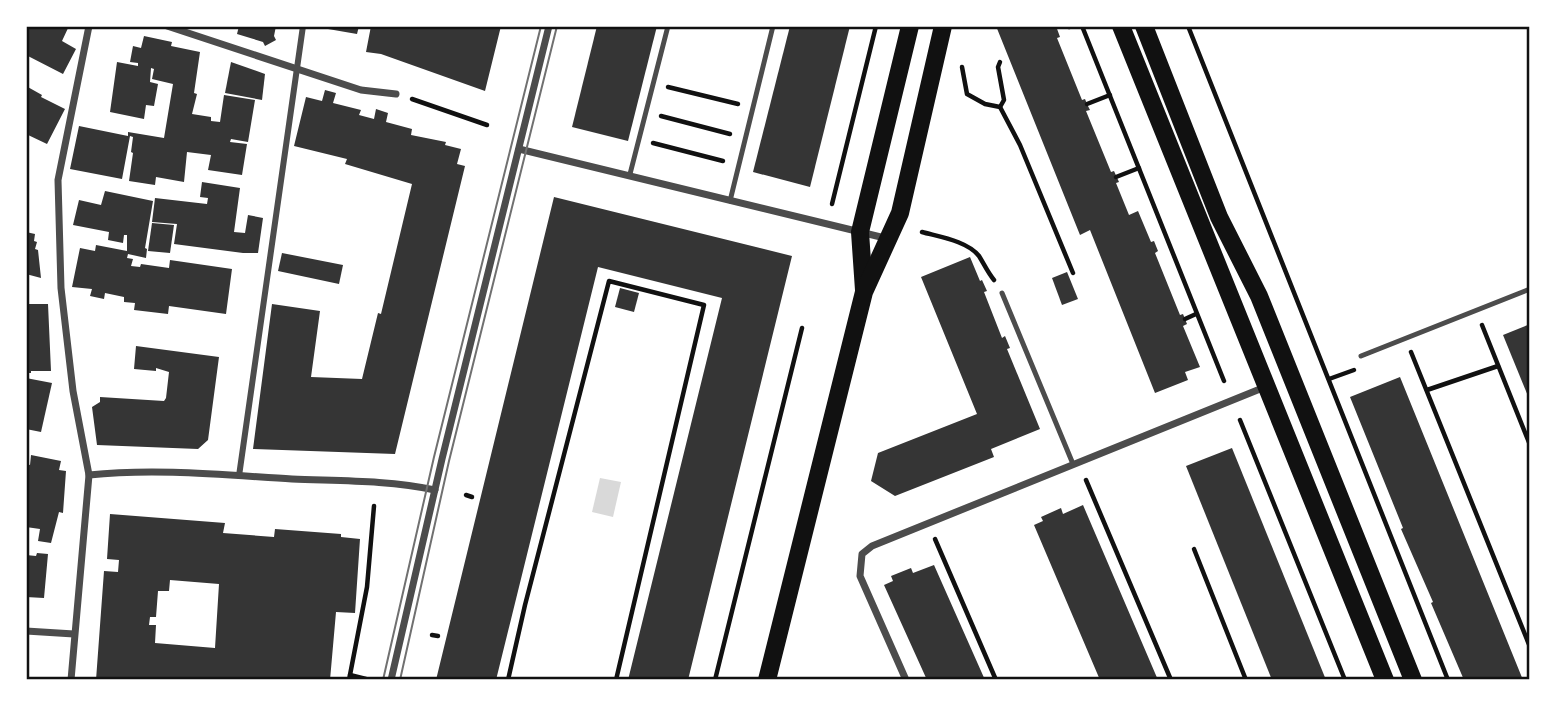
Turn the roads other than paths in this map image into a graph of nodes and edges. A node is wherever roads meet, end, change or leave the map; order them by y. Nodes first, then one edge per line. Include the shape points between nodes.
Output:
1 (89, 26) edge
2 (167, 26) edge
3 (303, 26) edge
4 (549, 26) edge
5 (668, 26) edge
6 (772, 26) edge
7 (910, 26) edge
8 (943, 26) edge
9 (1121, 26) edge
10 (1144, 26) edge
11 (296, 70) junction
12 (396, 94) dead end
13 (519, 149) junction
14 (630, 174) junction
15 (730, 201) junction
16 (860, 232) junction
17 (889, 239) junction
18 (1530, 289) edge
19 (864, 292) junction
20 (1002, 293) road end
21 (1361, 356) dead end
22 (1265, 386) junction
23 (1073, 464) junction
24 (89, 475) junction
25 (239, 476) junction
26 (435, 491) junction
27 (26, 631) edge
28 (74, 634) junction
29 (71, 680) edge
30 (391, 680) edge
31 (767, 680) edge
32 (906, 680) edge
33 (1385, 680) edge
34 (1413, 680) edge

1 - 24 street via 58,180 58,203 61,288
2 - 11 street
3 - 11 street
4 - 13 street
5 - 14 lane
6 - 15 lane
7 - 16 main road
8 - 17 main road via 905,195
9 - 22 main road
10 - 34 main road via 1219,218 1259,296
11 - 12 street via 360,90
11 - 25 street
13 - 14 street
13 - 26 street
14 - 15 street
15 - 16 street
16 - 17 street
16 - 19 main road
17 - 19 main road
18 - 21 lane
19 - 31 main road
20 - 23 lane
22 - 23 street
22 - 33 main road
23 - 32 street via 862,554 860,576
24 - 25 street via 124,471
24 - 28 street
25 - 26 street via 413,485
26 - 30 street
27 - 28 street
28 - 29 street

